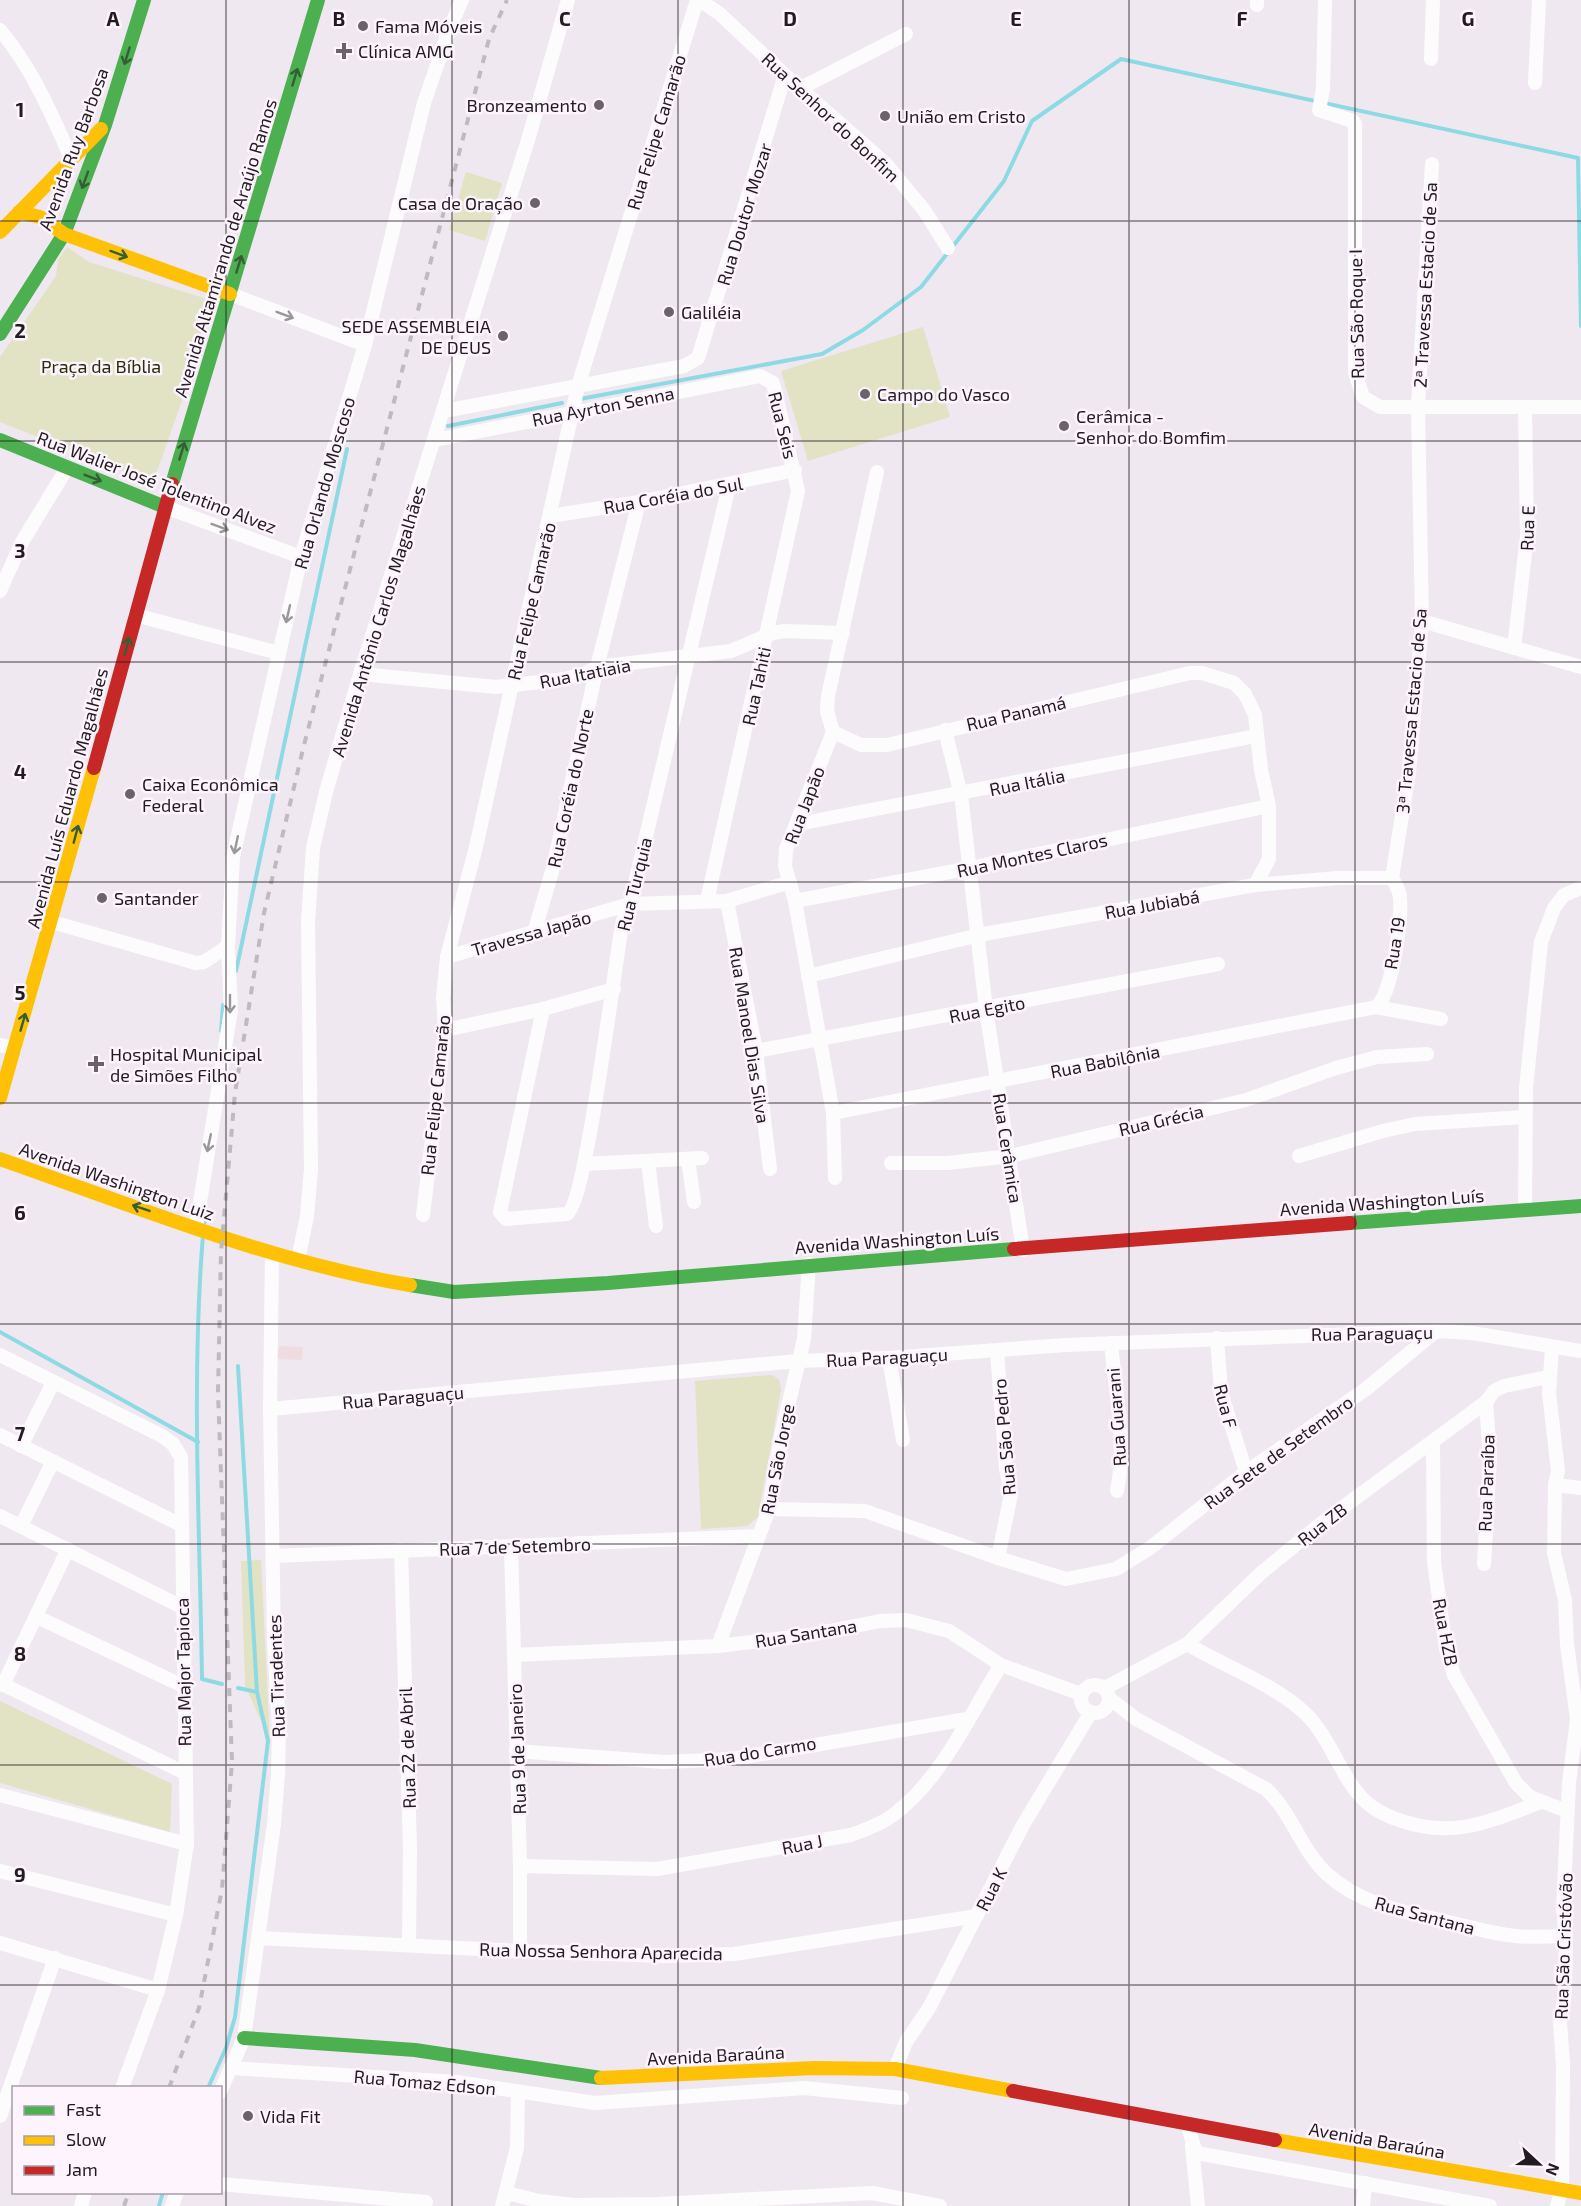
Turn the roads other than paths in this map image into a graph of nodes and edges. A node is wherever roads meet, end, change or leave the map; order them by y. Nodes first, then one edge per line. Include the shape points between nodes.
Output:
1 (144, 0) edge
2 (318, 0) edge
3 (462, 0) edge
4 (568, 0) edge
5 (698, 0) edge
6 (1324, 0) edge
7 (1434, 0) edge
8 (1539, 0) edge
9 (0, 30) edge
10 (906, 34) dead end
11 (1431, 59) dead end
12 (785, 75) junction
13 (1535, 83) dead end
14 (801, 88) junction
15 (105, 125) junction
16 (71, 158) junction
17 (1432, 164) dead end
18 (19, 212) junction
19 (0, 232) edge
20 (64, 234) junction
21 (948, 248) dead end
22 (230, 294) junction
23 (0, 334) edge
24 (365, 345) junction
25 (702, 352) joint
26 (770, 380) joint
27 (578, 386) junction
28 (1419, 406) junction
29 (1525, 407) junction
30 (1581, 407) edge
31 (444, 411) junction
32 (573, 411) junction
33 (0, 440) edge
34 (435, 440) junction
35 (67, 468) junction
36 (795, 470) junction
37 (877, 472) dead end
38 (729, 486) junction
39 (639, 502) junction
40 (165, 507) junction
41 (550, 516) junction
42 (301, 557) junction
43 (0, 591) edge
44 (135, 615) junction
45 (1422, 621) junction
46 (843, 633) junction
47 (767, 635) junction
48 (1514, 648) junction
49 (279, 653) junction
50 (687, 658) junction
51 (597, 667) junction
52 (1581, 667) edge
53 (360, 674) junction
54 (511, 685) junction
55 (945, 730) junction
56 (833, 732) junction
57 (1256, 736) junction
58 (961, 795) junction
59 (1269, 806) junction
60 (798, 825) junction
61 (971, 868) junction
62 (1392, 878) junction
63 (790, 882) junction
64 (1255, 885) junction
65 (1581, 888) edge
66 (727, 901) junction
67 (795, 901) junction
68 (707, 902) junction
69 (630, 904) junction
70 (52, 922) junction
71 (534, 933) junction
72 (979, 935) junction
73 (228, 946) junction
74 (447, 957) junction
75 (1218, 964) dead end
76 (808, 976) junction
77 (614, 989) junction
78 (1376, 1007) junction
79 (543, 1009) junction
80 (986, 1009) junction
81 (1441, 1019) dead end
82 (445, 1030) junction
83 (819, 1040) junction
84 (0, 1045) edge
85 (15, 1048) junction
86 (756, 1051) junction
87 (1427, 1054) dead end
88 (998, 1083) junction
89 (0, 1098) edge
90 (833, 1113) junction
91 (1525, 1117) junction
92 (1010, 1156) junction
93 (1299, 1156) dead end
94 (0, 1159) edge
95 (648, 1162) junction
96 (891, 1163) dead end
97 (584, 1164) junction
98 (770, 1169) dead end
99 (835, 1178) dead end
100 (694, 1202) dead end
101 (1581, 1206) edge
102 (1525, 1210) junction
103 (423, 1215) dead end
104 (656, 1226) dead end
105 (208, 1231) junction
106 (1023, 1250) junction
107 (272, 1253) junction
108 (298, 1260) junction
109 (809, 1264) junction
110 (1436, 1331) junction
111 (1218, 1338) junction
112 (1111, 1343) junction
113 (1552, 1347) junction
114 (997, 1351) junction
115 (1581, 1351) edge
116 (0, 1355) edge
117 (889, 1358) junction
118 (798, 1361) junction
119 (1548, 1377) junction
120 (53, 1383) junction
121 (1486, 1402) junction
122 (270, 1408) junction
123 (0, 1435) edge
124 (903, 1440) dead end
125 (1433, 1441) junction
126 (21, 1446) junction
127 (53, 1461) junction
128 (1246, 1472) junction
129 (1555, 1485) junction
130 (1581, 1488) edge
131 (1117, 1491) dead end
132 (769, 1509) junction
133 (0, 1516) edge
134 (181, 1525) junction
135 (21, 1526) junction
136 (758, 1536) junction
137 (511, 1547) junction
138 (68, 1549) junction
139 (401, 1550) junction
140 (273, 1556) junction
141 (998, 1558) junction
142 (1484, 1564) dead end
143 (182, 1607) junction
144 (37, 1617) junction
145 (1187, 1644) junction
146 (1567, 1644) junction
147 (718, 1646) junction
148 (514, 1655) junction
149 (1001, 1665) junction
150 (1581, 1672) edge
151 (2, 1684) edge
152 (183, 1686) junction
153 (1107, 1693) junction
154 (1081, 1694) junction
155 (1091, 1712) junction
156 (968, 1719) junction
157 (516, 1751) junction
158 (184, 1773) junction
159 (0, 1795) edge
160 (1541, 1802) junction
161 (1567, 1811) junction
162 (187, 1844) junction
163 (520, 1866) junction
164 (0, 1871) edge
165 (176, 1915) junction
166 (977, 1916) junction
167 (1566, 1936) junction
168 (258, 1938) junction
169 (0, 1943) edge
170 (409, 1945) junction
171 (520, 1951) junction
172 (55, 1958) junction
173 (158, 1990) junction
174 (244, 2038) junction
175 (231, 2068) junction
176 (895, 2069) junction
177 (123, 2086) edge
178 (222, 2088) edge
179 (518, 2092) junction
180 (902, 2098) dead end
181 (0, 2116) edge
182 (1187, 2124) junction
183 (1192, 2146) junction
184 (1460, 2173) junction
185 (1365, 2183) junction
186 (222, 2184) edge
187 (1562, 2189) junction
188 (1581, 2193) edge
189 (504, 2200) edge
190 (426, 2202) dead end
191 (1456, 2202) edge
192 (658, 2205) edge
193 (940, 2206) edge
194 (1198, 2206) edge
195 (1363, 2206) edge
196 (1490, 2206) edge
197 (1557, 2206) edge

1 -> 15 main road, Avenida Ruy Barbosa
22 -> 2 main road, Avenida Altamirando de Araújo Ramos
3 - 24 street, Rua Orlando Moscoso via 424,103
4 - 31 street, Avenida Antônio Carlos Magalhães
5 - 12 street, Rua Senhor do Bonfim via 720,14
5 - 27 street, Rua Felipe Camarão
6 - 28 street, Rua São Roque I via 1320,105 1322,112 1355,124 1358,389 1374,406
7 - 11 street
8 - 13 street
9 - 16 street via 24,62
10 - 14 street
12 - 14 street, Rua Senhor do Bonfim
12 - 25 street, Rua Doutor Mozar
14 - 21 street, Rua Senhor do Bonfim via 886,164 924,210
15 - 16 main road
15 -> 20 main road, Avenida Ruy Barbosa
16 - 18 main road
17 - 28 street, 2ª Travessa Estacio de Sa
18 - 19 main road
18 - 20 main road via 40,217
20 -> 22 main road
20 - 23 main road, Avenida Ruy Barbosa
22 -> 24 street
40 -> 22 main road, Avenida Altamirando de Araújo Ramos
24 - 42 street, Rua Orlando Moscoso
25 - 27 street, Rua Ayrton Senna via 684,366
26 - 32 street, Rua Ayrton Senna via 759,376
26 - 36 street, Rua Seis
27 - 31 street, Rua Ayrton Senna
27 - 32 street, Rua Felipe Camarão
28 - 29 street, Rua São Roque I
28 - 45 street, 3ª Travessa Estacio de Sa
29 - 30 street, Rua São Roque I
29 - 48 street, Rua E via 1527,536
31 - 34 street, Avenida Antônio Carlos Magalhães
32 - 34 street, Rua Ayrton Senna
32 - 41 street, Rua Felipe Camarão
33 - 35 main road, Rua Walier José Tolentino Alvez
34 - 53 street, Avenida Antônio Carlos Magalhães
35 -> 40 main road, Rua Walier José Tolentino Alvez
35 - 43 street via 22,542
36 - 38 street, Rua Coréia do Sul
36 - 47 street, Rua Tahiti via 798,491
37 - 46 street
38 - 39 street, Rua Coréia do Sul
38 - 50 street, Rua Turquia
39 - 41 street, Rua Coréia do Sul
39 - 51 street, Rua Coréia do Norte
40 -> 42 street, Rua Walier José Tolentino Alvez
40 - 44 main road, Avenida Luís Eduardo Magalhães
41 - 54 street, Rua Felipe Camarão
42 -> 49 street, Rua Orlando Moscoso
44 - 49 street
70 -> 44 main road, Avenida Luís Eduardo Magalhães
45 - 48 street
45 - 62 street, 3ª Travessa Estacio de Sa via 1409,772
46 - 47 street, Rua Itatiaia via 784,631
46 - 56 street via 828,696 827,711
47 - 50 street, Rua Itatiaia via 731,651
47 - 68 street, Rua Tahiti
48 - 52 street
49 -> 73 street, Rua Orlando Moscoso via 233,857
50 - 51 street, Rua Itatiaia
50 - 69 street, Rua Turquia
51 - 54 street, Rua Itatiaia via 572,678
51 - 71 street, Rua Coréia do Norte via 553,868
53 - 54 street, Rua Itatiaia via 472,686
53 - 108 street, Avenida Antônio Carlos Magalhães via 326,792 308,887 311,1169
54 - 74 street, Rua Felipe Camarão via 476,847
55 - 56 street, Rua Panamá via 871,746
55 - 57 street, Rua Panamá via 1202,673 1233,683 1245,694 1255,715
55 - 58 street, Rua Cerâmica
56 - 60 street, Rua Japão
57 - 58 street, Rua Itália
57 - 59 street
58 - 60 street, Rua Itália
58 - 61 street, Rua Cerâmica
59 - 61 street, Rua Montes Claros
59 - 64 street via 1269,859
60 - 63 street, Rua Japão via 786,849 785,866
61 - 67 street, Rua Montes Claros
61 - 72 street, Rua Cerâmica
62 - 64 street
62 - 78 street, Rua 19 via 1400,897 1399,927 1386,990
63 - 66 street, Travessa Japão
63 - 67 street, Rua Japão
64 - 72 street, Rua Jubiabá
65 - 91 street via 1564,895 1554,908 1541,942
66 - 68 street, Travessa Japão
66 - 86 street, Rua Manoel Dias Silva
67 - 76 street, Rua Japão
68 - 69 street, Travessa Japão
69 - 71 street, Travessa Japão
69 - 77 street, Rua Turquia via 622,923
70 - 73 street via 196,963
85 -> 70 main road, Avenida Luís Eduardo Magalhães
71 - 74 street, Travessa Japão
72 - 76 street, Rua Jubiabá
72 - 80 street, Rua Cerâmica
73 -> 105 street, Rua Orlando Moscoso via 231,1010 205,1165
74 - 82 street, Rua Felipe Camarão
75 - 80 street, Rua Egito
76 - 83 street, Rua Japão
77 - 79 street
77 - 97 street, Rua Turquia
78 - 81 street
78 - 88 street, Rua Babilônia
79 - 82 street
79 - 97 street, Rua Turquia via 500,1212 503,1218 570,1213
80 - 83 street, Rua Egito
80 - 88 street, Rua Cerâmica
82 - 103 street, Rua Felipe Camarão
83 - 86 street, Rua Egito
83 - 90 street, Rua Japão
84 - 85 street
85 - 89 main road, Avenida Luís Eduardo Magalhães
86 - 98 street, Rua Manoel Dias Silva
87 - 92 street, Rua Grécia via 1377,1057 1246,1100
88 - 90 street, Rua Babilônia
88 - 92 street, Rua Cerâmica
90 - 99 street, Rua Japão
91 - 93 street via 1415,1124
91 - 102 street
92 - 96 street, Rua Grécia via 948,1163
92 - 106 street, Rua Cerâmica
105 -> 94 main road, Avenida Washington Luiz
95 - 97 street
95 - 100 street via 695,1159
95 - 104 street
101 - 102 main road, Avenida Washington Luís
102 - 106 main road, Avenida Washington Luís
105 - 107 main road, Avenida Washington Luís
106 - 109 main road, Avenida Washington Luís
107 - 108 main road, Avenida Washington Luís
107 - 122 street, Rua Tiradentes
108 - 109 main road, Avenida Washington Luís via 363,1277 454,1292 608,1283
109 - 118 street, Rua São Jorge via 806,1324
110 - 111 street, Rua Paraguaçu
110 - 113 street, Rua Paraguaçu via 1505,1337
110 - 128 street, Rua Sete de Setembro via 1366,1389
111 - 112 street, Rua Paraguaçu
111 - 128 street, Rua F via 1221,1392
112 - 114 street, Rua Paraguaçu
112 - 131 street, Rua Guarani via 1122,1470
113 - 115 street, Rua Paraguaçu
113 - 119 street, Rua São Cristóvão
114 - 117 street, Rua Paraguaçu
114 - 141 street, Rua São Pedro via 1011,1494
116 - 120 street, Rua Major Tapioca
117 - 118 street, Rua Paraguaçu
117 - 124 street
118 - 122 street, Rua Paraguaçu
118 - 132 street, Rua São Jorge
119 - 121 street, Rua ZB via 1504,1386
119 - 129 street, Rua São Cristóvão via 1558,1471
120 - 126 street
120 - 134 street, Rua Major Tapioca via 173,1444 181,1457
121 - 125 street, Rua ZB
121 - 142 street, Rua Paraíba via 1490,1458
122 - 140 street, Rua Tiradentes
123 - 126 street
125 - 145 street, Rua ZB via 1288,1551
125 - 160 street, Rua HZB via 1434,1562 1446,1649 1454,1675 1516,1784
126 - 127 street
127 - 134 street
127 - 135 street
128 - 141 street, Rua Sete de Setembro via 1150,1548 1116,1569 1066,1579
129 - 130 street
129 - 146 street, Rua São Cristóvão via 1554,1553 1565,1600
132 - 136 street, Rua São Jorge
132 - 141 street via 865,1511
133 - 135 street
134 - 143 street, Rua Major Tapioca
135 - 138 street
136 - 137 street, Rua 7 de Setembro
136 - 147 street, Rua São Jorge
137 - 139 street, Rua 7 de Setembro
137 - 148 street, Rua 9 de Janeiro
138 - 143 street
138 - 144 street
139 - 140 street, Rua 7 de Setembro
139 - 170 street, Rua 22 de Abril
140 - 168 street, Rua Tiradentes via 279,1762
143 - 152 street, Rua Major Tapioca
144 - 151 street
144 - 152 street
145 - 153 street, Rua ZB
145 - 160 street via 1285,1698 1304,1713 1320,1730 1364,1801 1381,1813 1439,1830 1468,1827
146 - 150 street
146 - 161 street, Rua São Cristóvão via 1577,1719
147 - 148 street, Rua Santana
147 - 149 street, Rua Santana via 906,1620 949,1631
148 - 157 street, Rua 9 de Janeiro
149 - 154 street, Rua Santana
149 - 156 street, Rua J
151 - 158 street
152 - 158 street, Rua Major Tapioca
153 - 154 street via 1094,1684
153 - 155 street via 1103,1710
153 - 167 street, Rua Santana via 1136,1719 1266,1789 1279,1800 1306,1848 1325,1872 1348,1890 1375,1904 1485,1931 1516,1936
154 - 155 street via 1082,1705
155 - 166 street, Rua K via 1023,1825
156 - 157 street, Rua do Carmo via 733,1759 664,1762
156 - 163 street, Rua J via 942,1762 908,1803 874,1826 851,1835 657,1869
157 - 163 street, Rua 9 de Janeiro
158 - 162 street, Rua Major Tapioca
159 - 162 street
160 - 161 street, Rua HZB
161 - 167 street, Rua São Cristóvão via 1563,1908
162 - 165 street, Rua Major Tapioca
163 - 171 street, Rua 9 de Janeiro
164 - 165 street
165 - 173 street, Rua Major Tapioca
166 - 171 street, Rua Nossa Senhora Aparecida via 734,1954
166 - 176 street, Rua K via 929,2008 906,2042
167 - 187 street, Rua São Cristóvão via 1560,2022
168 - 170 street, Rua Nossa Senhora Aparecida
168 - 174 street, Rua Tiradentes
169 - 172 street
170 - 171 street, Rua Nossa Senhora Aparecida
172 - 173 street
172 - 181 street
173 - 177 street, Rua Major Tapioca
174 - 175 street, Rua Tiradentes
174 - 176 main road, Avenida Baraúna via 415,2050 611,2079 802,2068
175 - 178 street, Rua Tiradentes
175 - 179 street, Rua Tomaz Edson via 457,2082
176 - 182 main road, Avenida Baraúna
179 - 180 street via 605,2103 804,2088
179 - 189 street, Rua Tomaz Edson via 517,2148
182 - 183 street
182 - 184 main road, Avenida Baraúna
183 - 185 street via 1196,2153
183 - 194 street
184 - 187 main road, Avenida Baraúna
184 - 191 street
185 - 191 street
185 - 195 street
186 - 190 street
187 - 188 main road, Avenida Baraúna
187 - 197 street, Rua São Cristóvão
189 - 192 street
191 - 196 street
192 - 193 street via 872,2193

